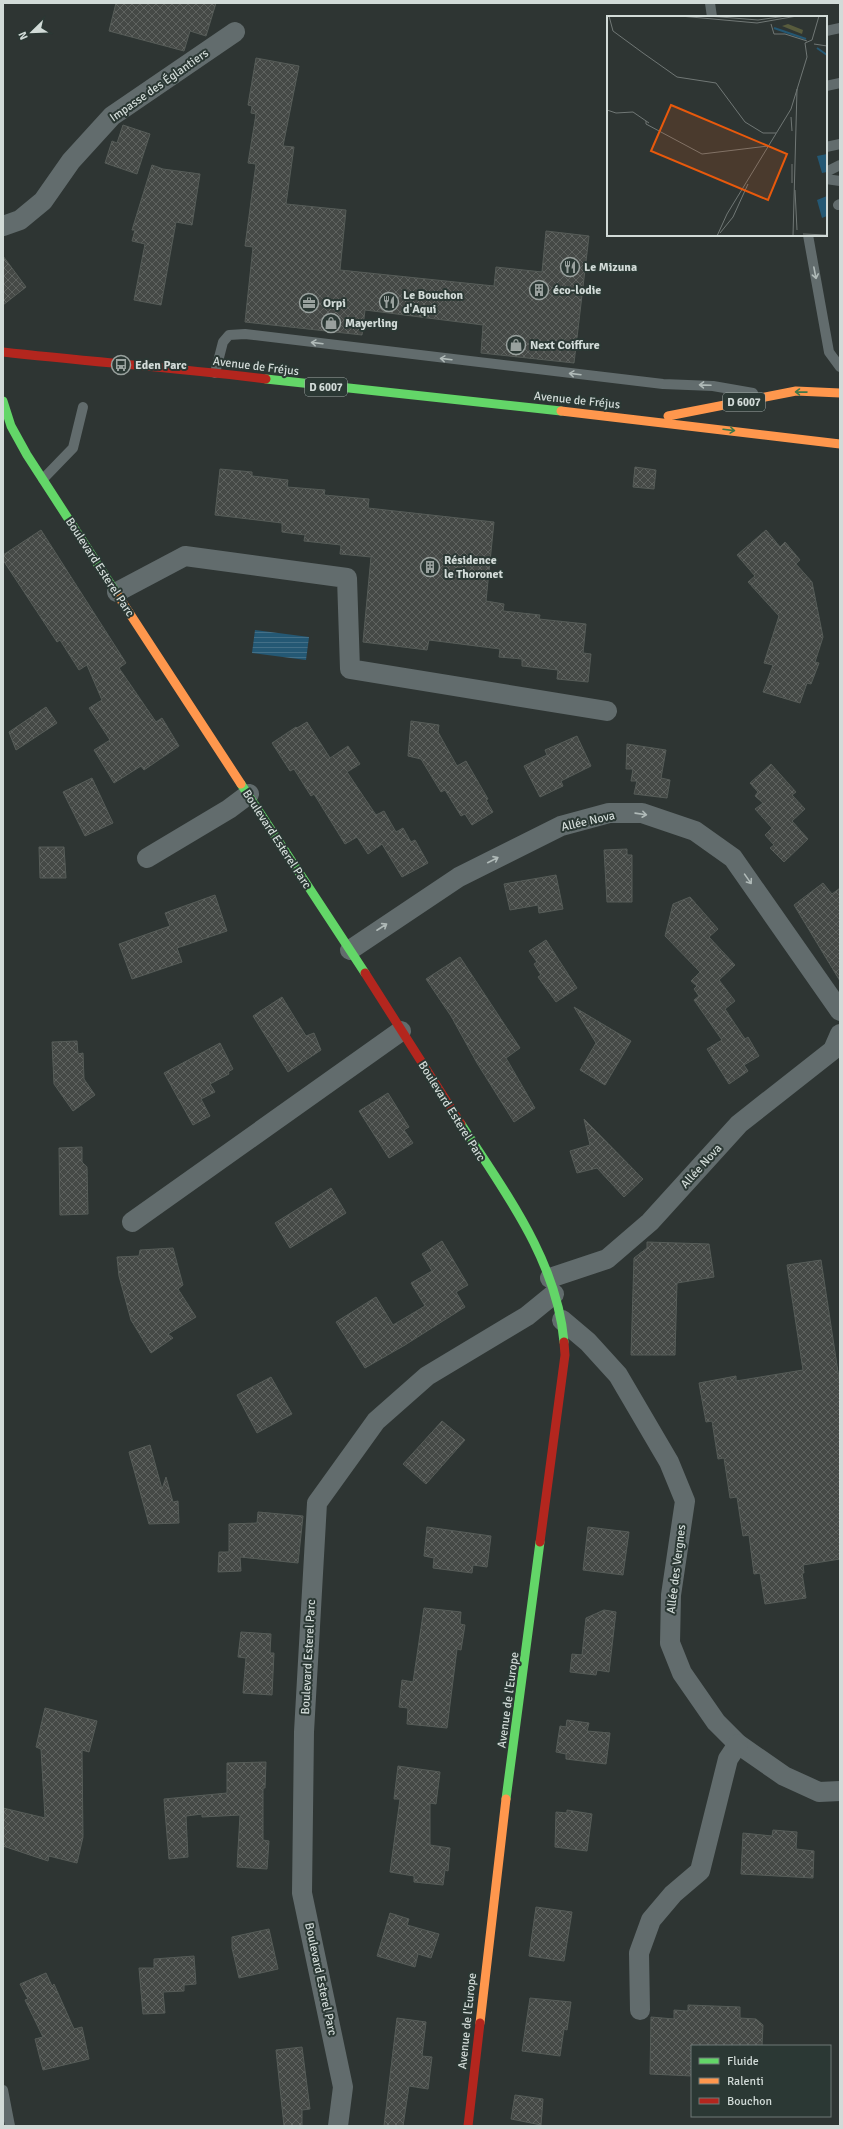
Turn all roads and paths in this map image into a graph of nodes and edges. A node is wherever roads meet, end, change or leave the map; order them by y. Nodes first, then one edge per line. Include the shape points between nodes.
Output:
1 (711, 4) edge
2 (712, 16) edge
3 (840, 28) edge
4 (827, 31) edge
5 (235, 32) dead end
6 (840, 83) edge
7 (827, 86) edge
8 (840, 144) edge
9 (827, 147) edge
10 (840, 165) edge
11 (827, 172) edge
12 (827, 179) edge
13 (840, 181) edge
14 (3, 226) edge
15 (808, 236) edge
16 (3, 352) edge
17 (840, 367) edge
18 (215, 373) junction
19 (840, 393) edge
20 (771, 396) junction
21 (3, 401) edge
22 (83, 407) dead end
23 (648, 420) junction
24 (840, 444) edge
25 (43, 479) junction
26 (117, 592) junction
27 (607, 711) dead end
28 (249, 794) junction
29 (147, 858) dead end
30 (350, 950) junction
31 (840, 1011) edge
32 (401, 1031) junction
33 (840, 1034) edge
34 (132, 1222) dead end
35 (552, 1286) junction
36 (562, 1320) junction
37 (738, 1744) junction
38 (840, 1791) edge
39 (640, 2010) dead end
40 (3, 2090) edge
41 (10, 2126) edge
42 (338, 2126) edge
43 (468, 2126) edge

1 - 2 lane
3 - 4 lane
5 - 14 street, Impasse des Églantiers via 112,116 71,161 43,201 20,220
6 - 7 lane
8 - 9 lane
10 - 11 lane
12 - 13 lane
15 -> 17 lane via 830,352
16 - 18 street, Avenue de Fréjus / D 6007
20 -> 18 lane via 713,386 656,383 245,334 229,335 222,342
18 - 23 street, Avenue de Fréjus / D 6007 via 310,386
19 -> 20 street, Avenue de Fréjus / D 6007 via 796,391
20 - 23 street, Avenue de Fréjus / D 6007
21 - 25 street, Boulevard Esterel Parc via 4,409 18,438
22 - 25 lane via 73,448
23 -> 24 street, Avenue de Fréjus / D 6007
25 - 26 street, Boulevard Esterel Parc
26 - 27 street via 185,556 347,578 350,669
26 - 28 street, Boulevard Esterel Parc
28 - 29 street via 229,809
28 - 30 street, Boulevard Esterel Parc
30 -> 31 street, Allée Nova via 459,877 561,826 610,813 642,813 695,830 733,858
30 - 32 street, Boulevard Esterel Parc
32 - 34 street
32 - 35 street, Boulevard Esterel Parc via 520,1217
33 - 35 street, Allée Nova via 833,1050 739,1124 650,1222 606,1259
35 - 36 street, Avenue de l'Europe
35 - 42 street, Boulevard Esterel Parc via 527,1316 427,1376 376,1421 318,1503 304,1732 302,1893 344,2087
36 - 37 street, Allée des Vergnes via 588,1342 618,1375 669,1462 685,1501 670,1595 670,1643 682,1673 716,1722
36 - 43 street, Avenue de l'Europe via 565,1355 496,1878
37 - 38 street, Allée des Vergnes via 784,1776 819,1792
37 - 39 street via 728,1759 700,1871 673,1894 650,1920 639,1953
40 - 41 lane

